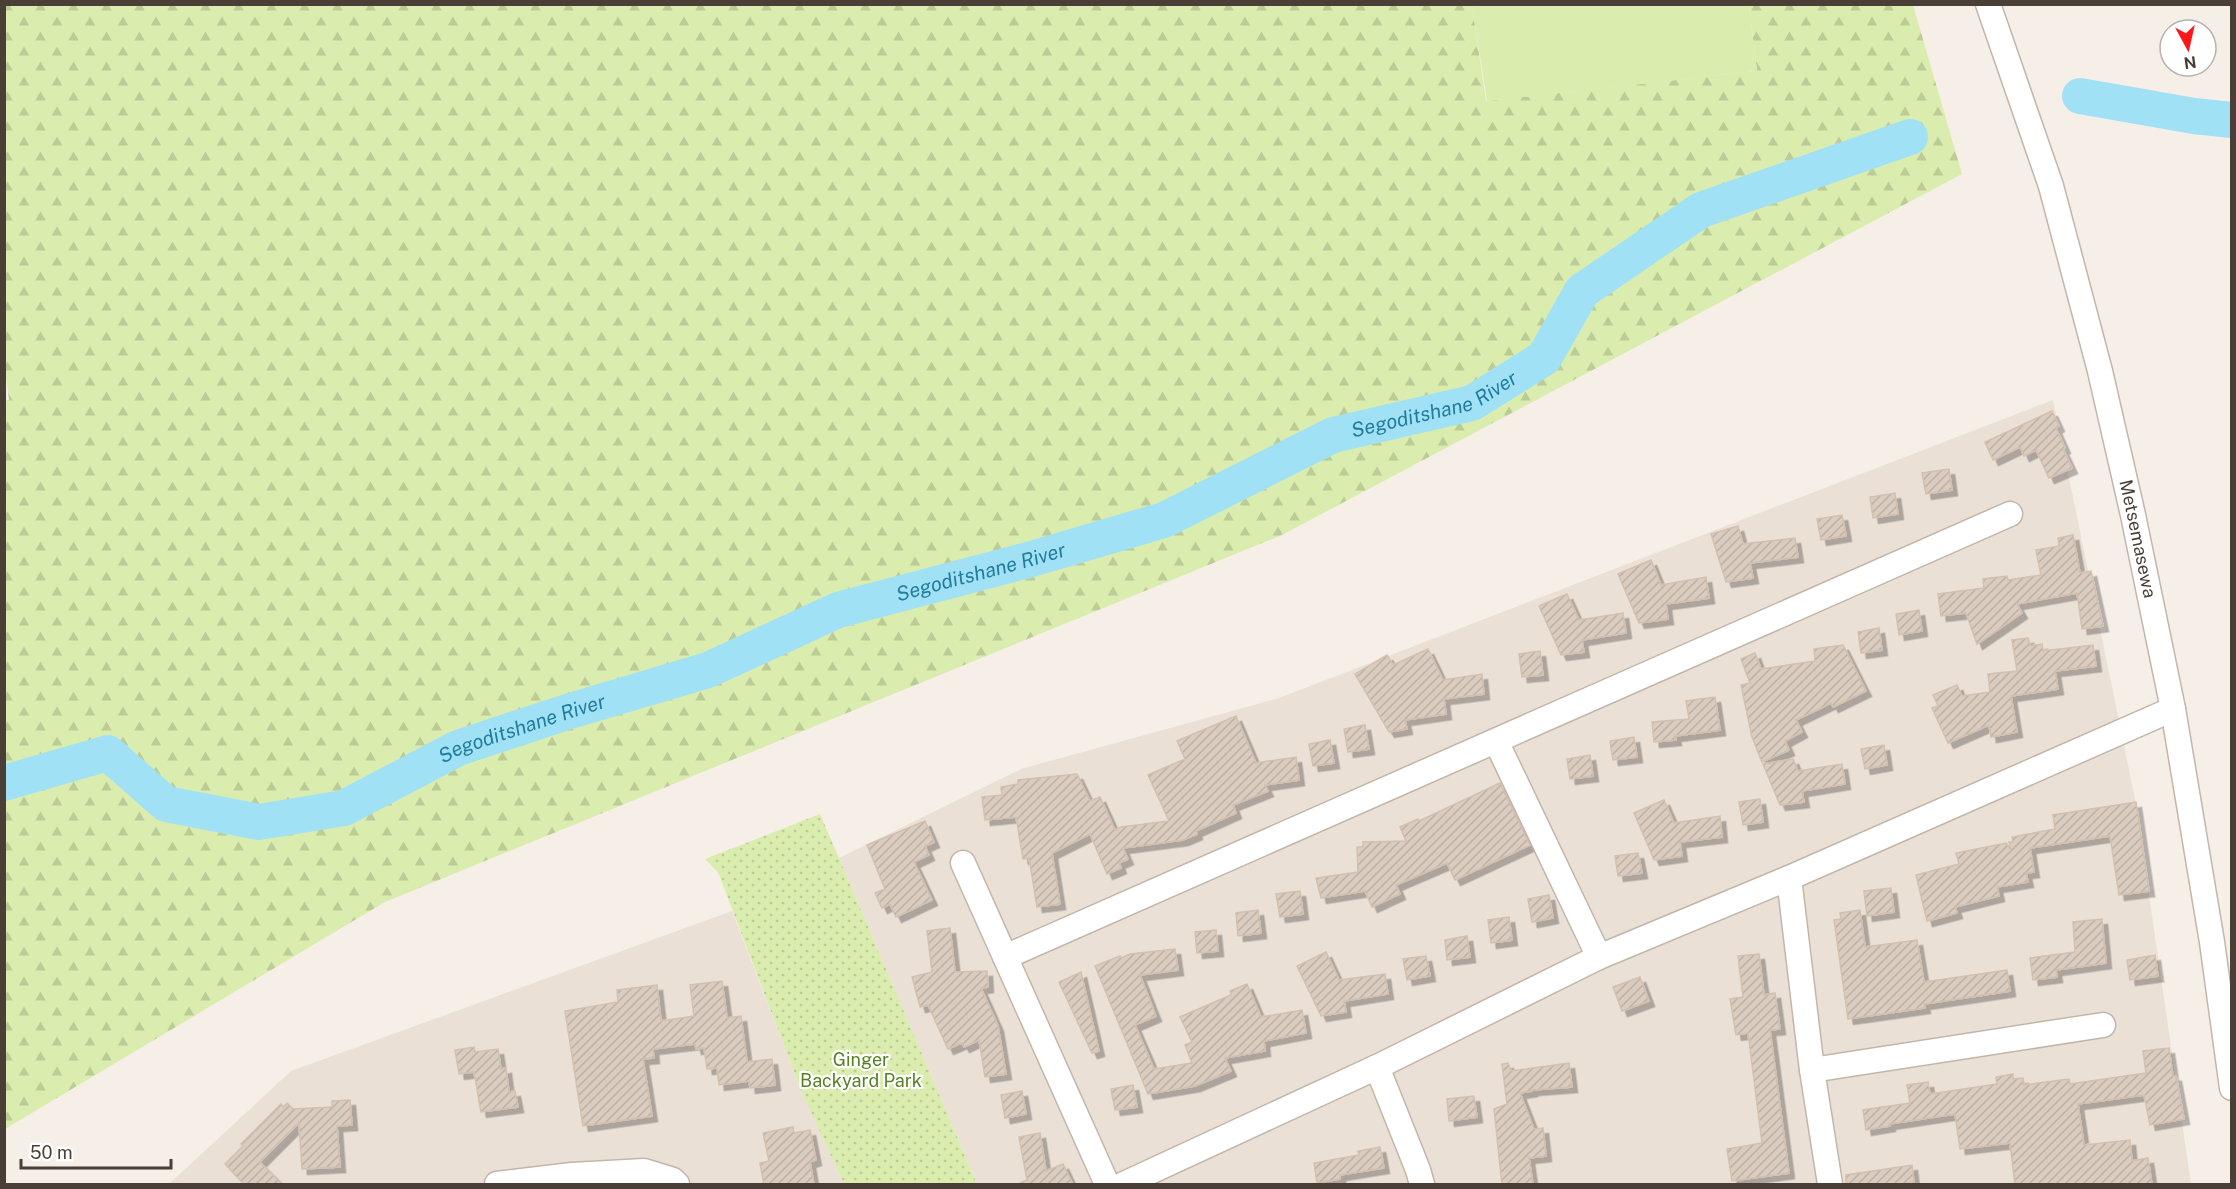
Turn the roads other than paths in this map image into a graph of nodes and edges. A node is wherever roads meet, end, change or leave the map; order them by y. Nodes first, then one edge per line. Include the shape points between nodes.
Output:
1 (1988, 4) edge
2 (2010, 514) dead end
3 (2173, 710) junction
4 (1496, 741) junction
5 (963, 863) dead end
6 (1789, 878) junction
7 (1005, 957) junction
8 (1599, 957) junction
9 (2103, 1025) dead end
10 (1377, 1067) junction
11 (1812, 1070) junction
12 (2232, 1088) edge
13 (496, 1185) edge
14 (677, 1185) edge
15 (1107, 1185) edge
16 (1124, 1185) edge
17 (1422, 1185) edge
18 (1830, 1185) edge

1 - 3 street, Metsemasewa via 2050,186 2100,371
2 - 4 street
3 - 6 street
3 - 12 street, Metsemasewa
4 - 7 street
4 - 8 street
5 - 7 street
6 - 8 street
6 - 11 street
7 - 15 street
8 - 10 street
9 - 11 street
10 - 16 street
10 - 17 street
11 - 18 street
13 - 14 street via 644,1171 673,1179

